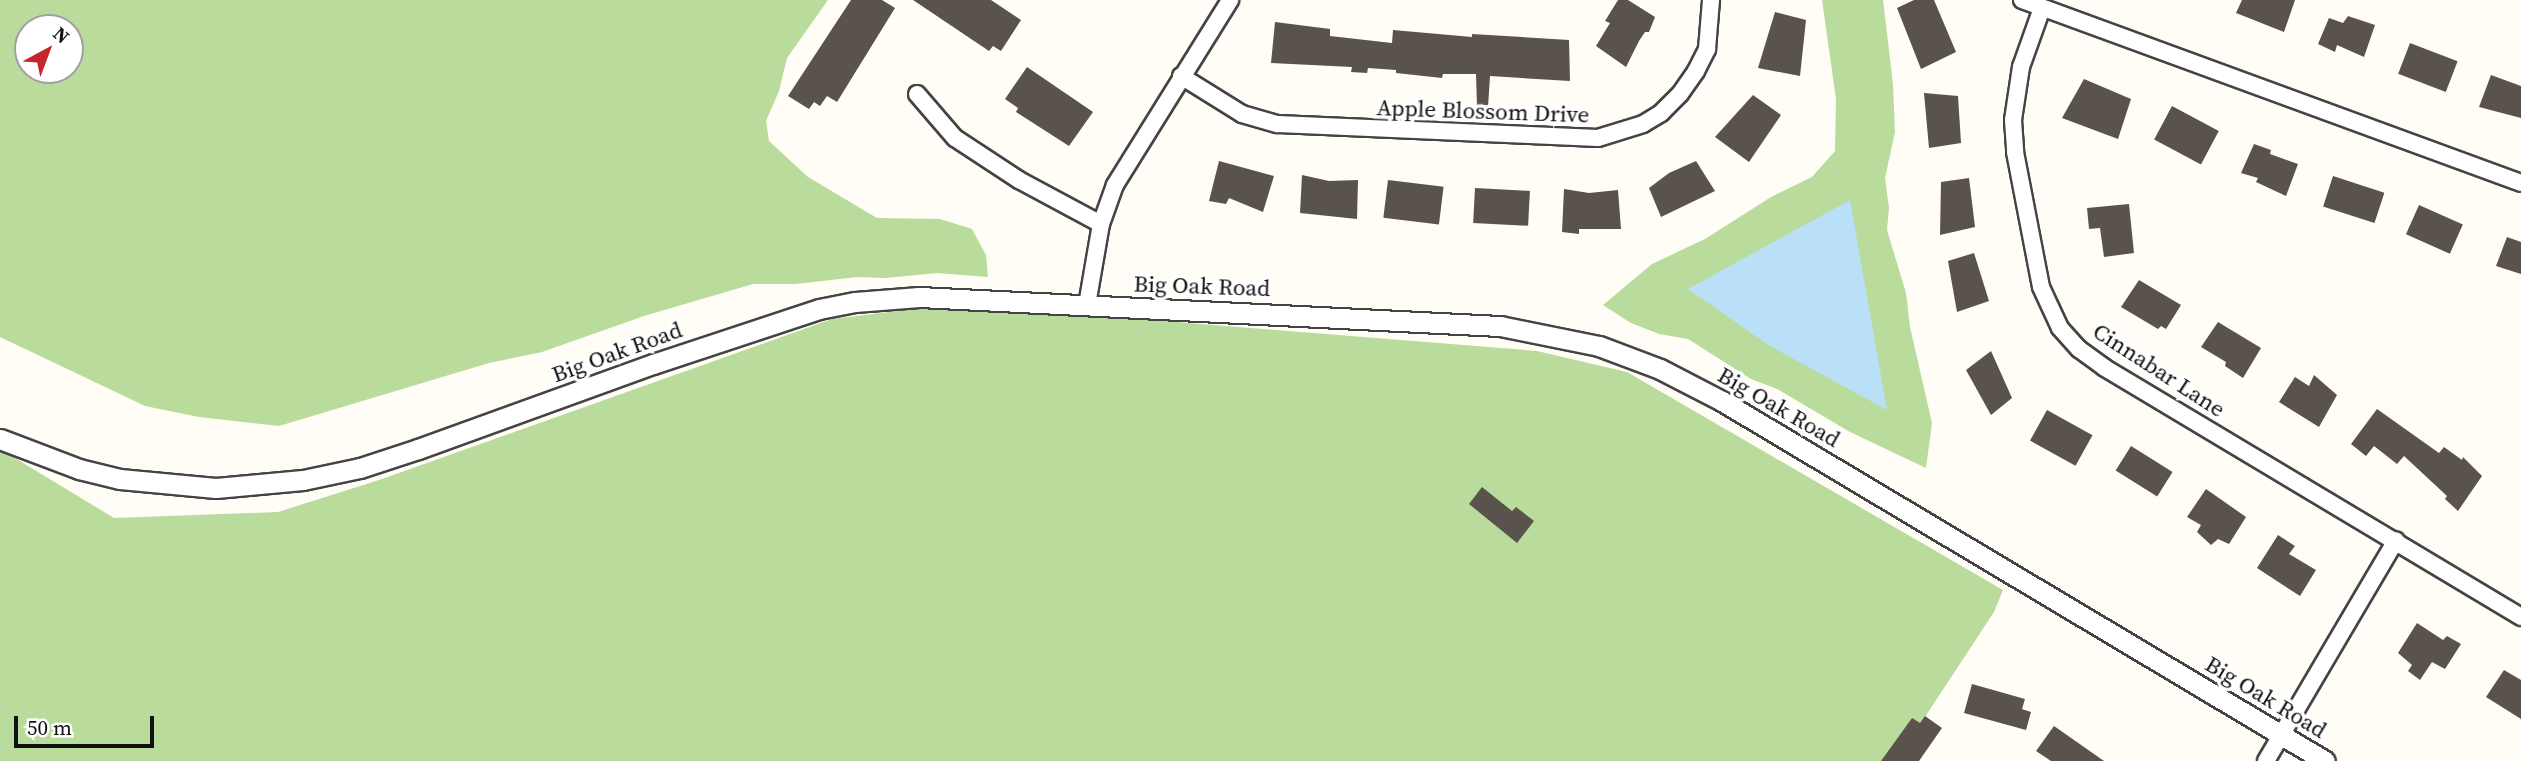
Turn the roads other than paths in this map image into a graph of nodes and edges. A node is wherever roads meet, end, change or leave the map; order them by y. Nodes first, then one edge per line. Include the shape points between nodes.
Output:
1 (1230, 0) edge
2 (1711, 0) edge
3 (2022, 0) edge
4 (2042, 8) junction
5 (1181, 75) junction
6 (917, 94) dead end
7 (2521, 183) edge
8 (1101, 224) junction
9 (1087, 305) junction
10 (0, 439) edge
11 (2396, 541) junction
12 (2521, 617) edge
13 (2281, 736) junction
14 (2266, 761) edge
15 (2325, 761) edge

1 - 5 street
2 - 5 street, Apple Blossom Drive via 1707,49 1680,94 1643,124 1598,138 1278,124 1242,114
3 - 4 street
4 - 7 street
4 - 11 street, Cinnabar Lane via 2021,67 2013,121 2041,287 2060,328 2105,368
5 - 8 street via 1115,185
6 - 8 street via 955,138 1019,180
8 - 9 street
9 - 10 street, Big Oak Road via 919,297 819,309 418,449 303,480 216,488 120,479 36,455
9 - 13 street, Big Oak Road via 1500,326 1600,346 1723,401
11 - 12 street, Cinnabar Lane
11 - 13 street
13 - 14 street
13 - 15 street, Big Oak Road

